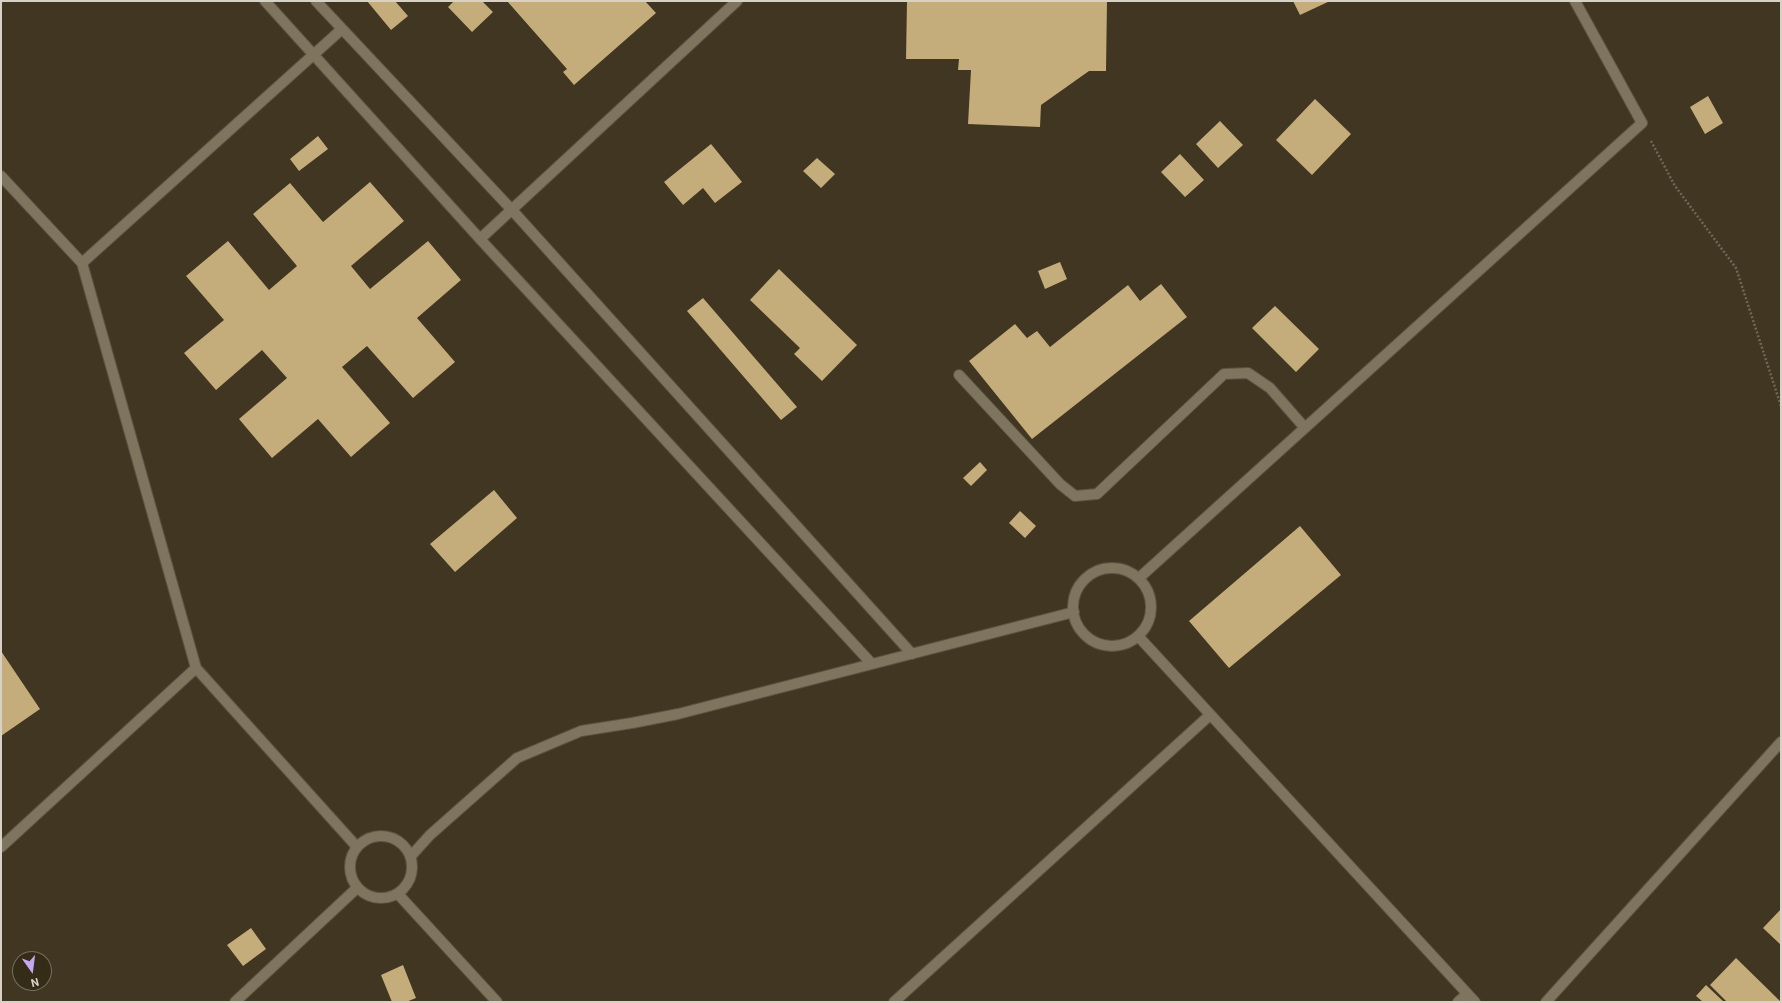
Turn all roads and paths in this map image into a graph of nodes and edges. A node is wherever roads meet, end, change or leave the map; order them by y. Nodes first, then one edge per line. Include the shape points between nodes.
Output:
1 (265, 1) edge
2 (316, 1) edge
3 (737, 1) edge
4 (1575, 1) edge
5 (342, 29) junction
6 (313, 54) junction
7 (1642, 123) junction
8 (1, 176) edge
9 (512, 210) junction
10 (480, 239) junction
11 (82, 263) junction
12 (959, 375) dead end
13 (1781, 406) edge
14 (1305, 428) junction
15 (1139, 578) junction
16 (1074, 612) junction
17 (1138, 636) junction
18 (912, 654) junction
19 (872, 664) junction
20 (196, 668) junction
21 (1210, 715) junction
22 (1781, 742) edge
23 (1, 846) edge
24 (356, 847) junction
25 (411, 856) junction
26 (358, 888) junction
27 (398, 894) junction
28 (1467, 994) junction
29 (235, 1002) edge
30 (497, 1002) edge
31 (894, 1002) edge
32 (1458, 1002) edge
33 (1475, 1002) edge
34 (1546, 1002) edge

1 - 6 lane
2 - 5 lane
3 - 9 lane
4 - 7 lane
5 - 6 lane
5 - 9 lane
6 - 10 lane
6 - 11 lane
7 - 13 path via 1674,186 1736,268
7 - 14 lane
8 - 11 lane
9 - 10 lane
9 - 18 lane
10 - 19 lane
11 - 20 lane
12 - 14 lane via 1060,484 1075,496 1097,494 1224,374 1248,373 1270,388
14 - 15 lane
15 - 16 lane via 1118,568 1094,572 1078,589 1074,600
15 - 17 lane via 1147,588 1151,614 1147,626
16 - 17 lane via 1077,624 1093,641 1104,645 1116,645
16 - 18 lane
17 - 21 lane
18 - 19 lane
19 - 25 lane via 678,714 581,731 517,758 430,835
20 - 23 lane
20 - 24 lane
21 - 28 lane
21 - 31 lane
22 - 34 lane
24 - 25 lane via 375,836 386,836 396,839 405,846
24 - 26 lane via 351,857 350,868 352,879
25 - 27 lane via 411,877 406,887
26 - 27 lane via 366,895 376,898 388,898
26 - 29 lane
27 - 30 lane
28 - 32 lane
28 - 33 lane

